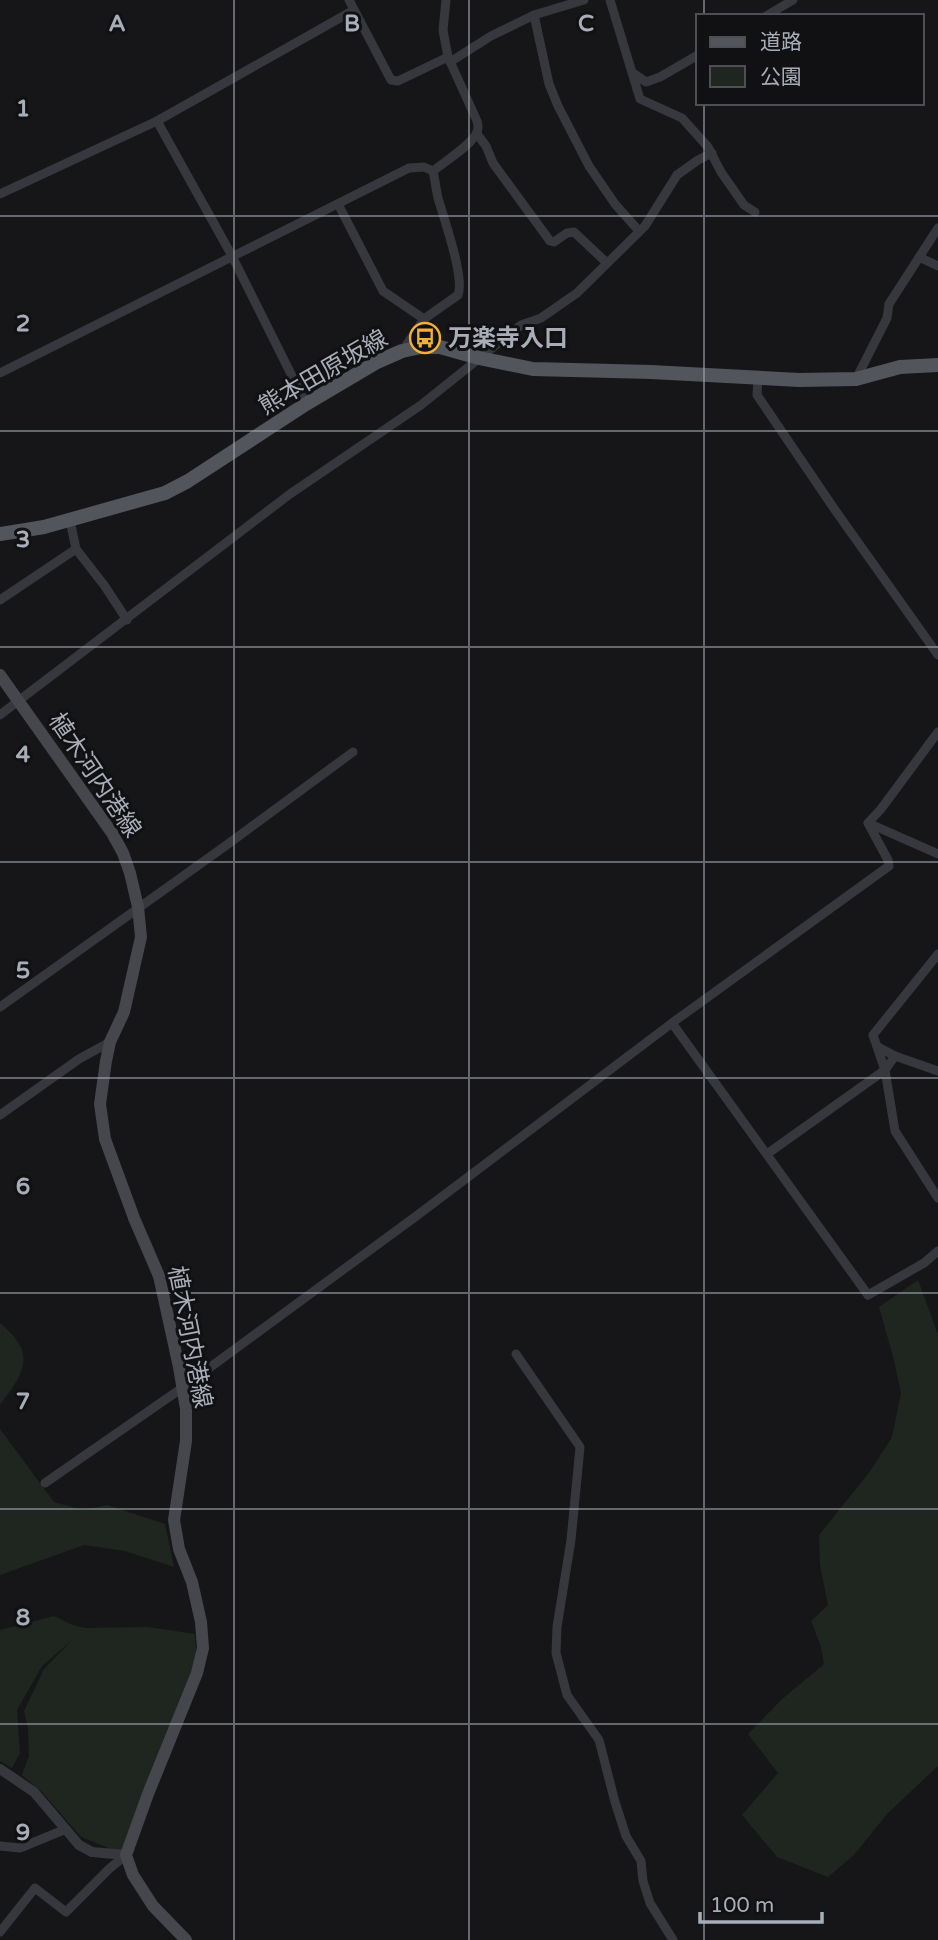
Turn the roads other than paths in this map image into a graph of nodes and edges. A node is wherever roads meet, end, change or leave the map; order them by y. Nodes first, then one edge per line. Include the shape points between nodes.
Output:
1 (446, 0) edge
2 (584, 0) edge
3 (610, 0) edge
4 (793, 0) edge
5 (352, 5) edge
6 (769, 14) edge
7 (534, 15) junction
8 (696, 56) edge
9 (449, 60) junction
10 (633, 73) junction
11 (157, 121) junction
12 (477, 134) junction
13 (712, 153) junction
14 (433, 171) junction
15 (0, 194) edge
16 (338, 204) junction
17 (755, 212) dead end
18 (938, 228) edge
19 (639, 231) junction
20 (232, 256) junction
21 (919, 257) junction
22 (607, 263) junction
23 (938, 266) edge
24 (424, 319) junction
25 (402, 351) junction
26 (479, 358) junction
27 (938, 365) edge
28 (0, 373) edge
29 (758, 378) junction
30 (856, 379) junction
31 (306, 404) junction
32 (70, 520) junction
33 (0, 534) edge
34 (76, 549) junction
35 (0, 600) edge
36 (127, 620) junction
37 (938, 655) edge
38 (0, 675) edge
39 (19, 701) junction
40 (0, 715) edge
41 (936, 738) edge
42 (353, 752) dead end
43 (869, 822) junction
44 (938, 853) edge
45 (138, 907) junction
46 (938, 954) edge
47 (0, 1007) edge
48 (672, 1023) junction
49 (110, 1042) junction
50 (878, 1047) junction
51 (895, 1056) junction
52 (885, 1070) junction
53 (938, 1071) edge
54 (0, 1115) edge
55 (767, 1154) junction
56 (938, 1198) edge
57 (938, 1251) edge
58 (516, 1354) dead end
59 (182, 1388) junction
60 (45, 1483) dead end
61 (0, 1769) edge
62 (66, 1829) junction
63 (0, 1846) edge
64 (126, 1855) junction
65 (0, 1932) edge
66 (186, 1940) edge
67 (673, 1940) edge

1 - 9 street via 443,30
2 - 7 street
3 - 10 street
4 - 6 street
5 - 9 street via 391,80
5 - 11 street
7 - 9 street
7 - 19 street via 558,106 589,166
8 - 10 street via 646,82
9 - 12 street via 477,121
10 - 13 street via 640,99 682,118
11 - 15 street
11 - 20 street
12 - 14 street
12 - 22 street via 550,241 574,232
13 - 17 street via 744,205
13 - 19 street via 677,175
14 - 16 street via 409,167
14 - 24 street via 461,289
16 - 20 street
16 - 24 street via 383,291
18 - 21 street
19 - 22 street
20 - 28 street
20 - 31 street
21 - 23 street
21 - 30 street via 889,304 887,318
22 - 26 street via 577,293 541,318 521,325
24 - 25 street
25 - 26 main road, 熊本田原坂線 via 440,347
25 - 31 main road, 熊本田原坂線
26 - 29 main road, 熊本田原坂線 via 534,369
26 - 36 street via 421,405 290,494
27 - 30 main road, 熊本田原坂線 via 900,367
29 - 30 main road, 熊本田原坂線
29 - 37 street via 757,395
31 - 32 main road, 熊本田原坂線 via 165,493
32 - 33 main road, 熊本田原坂線
32 - 34 street
34 - 35 street
34 - 36 street
36 - 39 street
38 - 39 main road, 植木河内港線
39 - 40 street
39 - 45 main road, 植木河内港線 via 118,843
41 - 43 street
42 - 45 street
43 - 44 street
43 - 48 street via 889,866
45 - 47 street
45 - 49 main road, 植木河内港線 via 141,937 124,1012
46 - 50 street via 873,1035
48 - 55 street
48 - 59 street
49 - 54 street
49 - 59 main road, 植木河内港線 via 100,1104 105,1139 159,1276
50 - 51 street
50 - 52 street
51 - 52 street
51 - 53 street
52 - 55 street
52 - 56 street via 895,1131
55 - 57 street via 868,1295
58 - 67 street via 580,1447 556,1653 568,1695 599,1740 618,1814 640,1861 650,1903
59 - 60 street
59 - 64 main road, 植木河内港線 via 186,1441 174,1520 192,1582 203,1648
61 - 62 street via 34,1792
62 - 63 street via 20,1847
62 - 64 street via 92,1852
64 - 65 street via 66,1912 35,1888
64 - 66 main road via 153,1906

